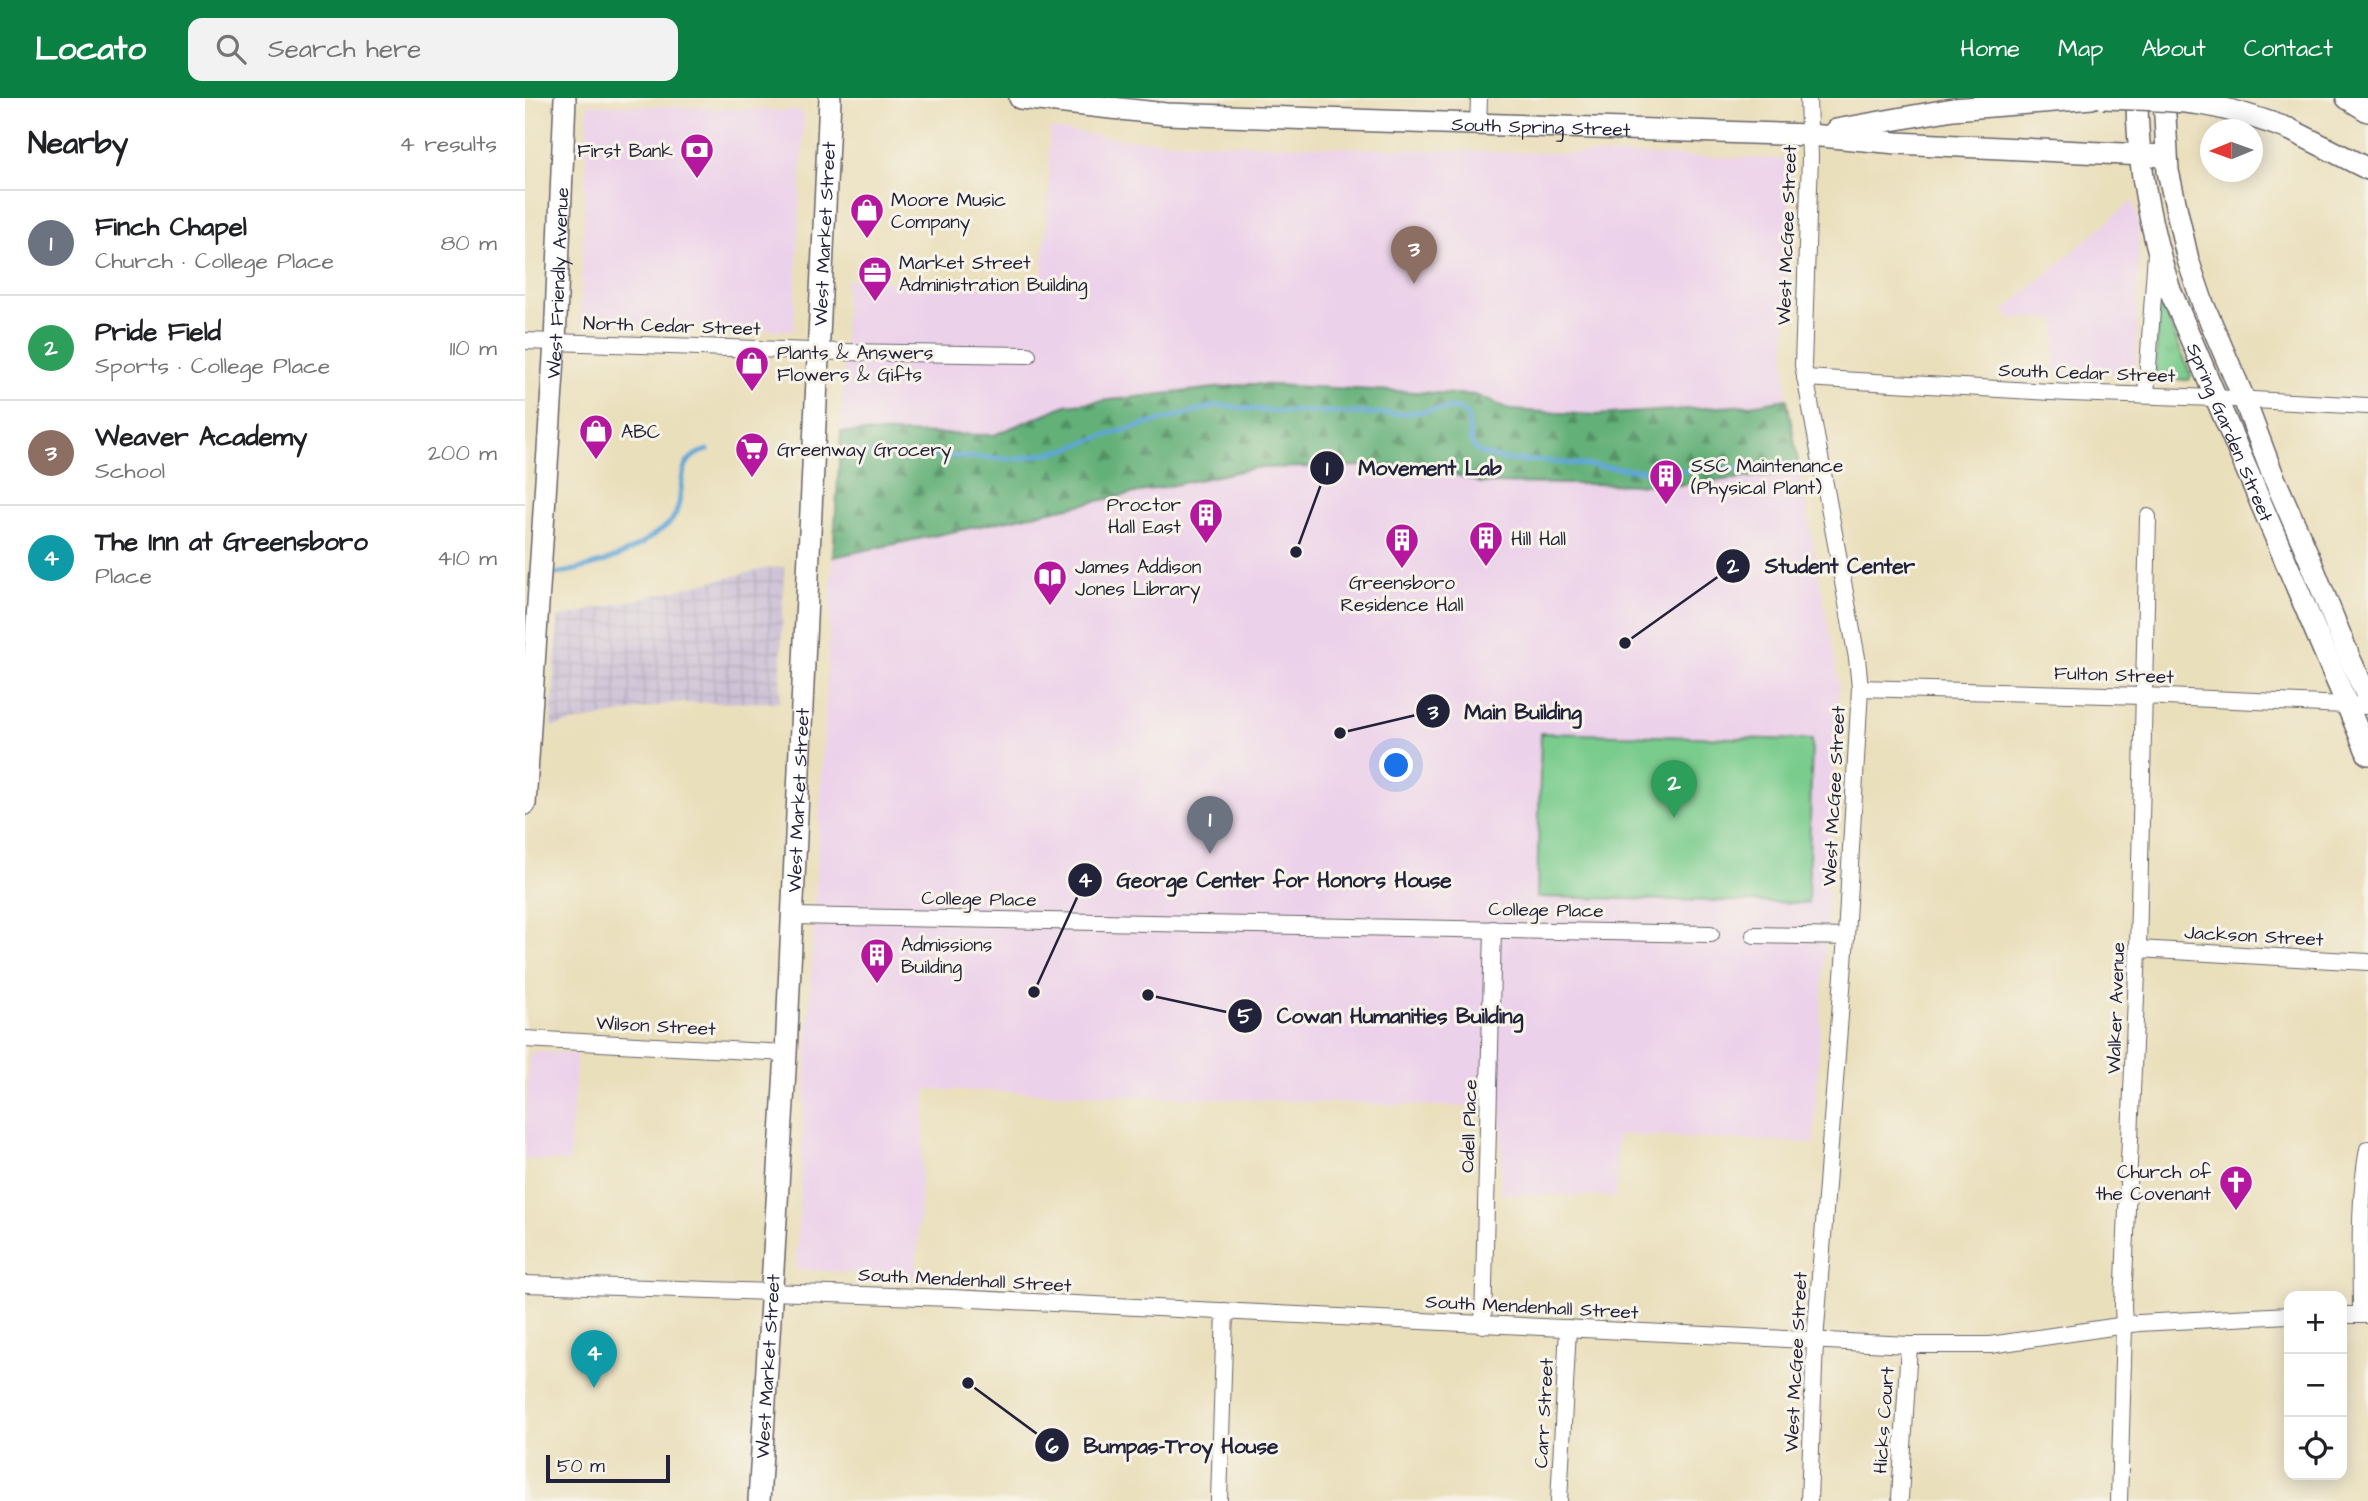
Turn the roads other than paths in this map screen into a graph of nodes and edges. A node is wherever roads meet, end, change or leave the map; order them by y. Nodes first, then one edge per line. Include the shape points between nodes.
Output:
1 (565, 98) edge
2 (830, 98) edge
3 (1020, 98) edge
4 (1479, 98) edge
5 (1808, 98) edge
6 (1929, 98) edge
7 (2092, 98) edge
8 (2103, 98) edge
9 (2137, 98) edge
10 (2164, 98) edge
11 (2347, 98) edge
12 (1953, 109) junction
13 (2368, 111) edge
14 (1478, 125) junction
15 (1810, 135) junction
16 (2140, 155) junction
17 (2165, 156) junction
18 (2368, 169) edge
19 (2156, 247) junction
20 (525, 341) edge
21 (555, 342) junction
22 (818, 351) junction
23 (1028, 355) dead end
24 (1805, 378) junction
25 (2146, 395) junction
26 (2215, 398) junction
27 (2244, 400) junction
28 (2368, 406) edge
29 (2148, 517) dead end
30 (1860, 688) junction
31 (2143, 696) junction
32 (2368, 698) edge
33 (2346, 704) junction
34 (2368, 706) edge
35 (2368, 754) edge
36 (525, 804) edge
37 (792, 916) junction
38 (1493, 929) junction
39 (1711, 934) dead end
40 (1755, 935) dead end
41 (1846, 937) junction
42 (2138, 950) junction
43 (2368, 962) edge
44 (525, 1039) edge
45 (786, 1053) junction
46 (2368, 1149) edge
47 (525, 1284) edge
48 (771, 1290) junction
49 (1225, 1311) junction
50 (2284, 1315) edge
51 (2364, 1315) edge
52 (1483, 1325) junction
53 (2124, 1326) junction
54 (1568, 1328) junction
55 (1815, 1341) junction
56 (1909, 1345) junction
57 (1900, 1499) dead end
58 (759, 1501) edge
59 (1219, 1501) edge
60 (1559, 1501) edge
61 (1809, 1501) edge
62 (2119, 1501) edge

1 - 21 main road, West Friendly Avenue
2 - 22 main road, West Market Street
3 - 14 main road, South Spring Street via 1166,114
4 - 14 street
5 - 15 street, West McGee Street
6 - 12 main road
7 - 12 main road
8 - 18 main road, bridge via 2202,104 2244,114 2289,129
9 - 16 main road, Spring Garden Street
10 - 17 main road, Spring Garden Street
11 - 13 main road
12 - 15 main road
14 - 15 main road, South Spring Street
15 - 16 main road
15 - 24 street, West McGee Street
16 - 17 main road
16 - 19 main road, Spring Garden Street
17 - 27 main road, Spring Garden Street via 2188,260
19 - 25 street
19 - 26 main road, Spring Garden Street
20 - 21 street, North Cedar Street
21 - 22 street, North Cedar Street
21 - 36 main road, West Friendly Avenue
22 - 23 street
22 - 37 main road, West Market Street
24 - 25 street, South Cedar Street
24 - 30 street, West McGee Street
25 - 26 street, South Cedar Street
26 - 27 street, South Cedar Street
26 - 33 main road, Spring Garden Street
27 - 28 street, South Cedar Street
27 - 32 main road, Spring Garden Street
29 - 31 street, Walker Avenue
30 - 31 street, Fulton Street
30 - 41 street, West McGee Street
31 - 33 street, Fulton Street
31 - 42 street, Walker Avenue
33 - 34 street, Fulton Street
33 - 35 main road, Spring Garden Street
37 - 38 street, College Place
37 - 45 main road, West Market Street
38 - 39 street, College Place
38 - 52 street, Odell Place
40 - 41 street
41 - 55 street, West McGee Street
42 - 43 street, Jackson Street
42 - 53 street, Walker Avenue
44 - 45 street, Wilson Street
45 - 48 main road, West Market Street
46 - 51 street via 2363,1201
47 - 48 street, South Mendenhall Street
48 - 49 street, South Mendenhall Street
48 - 58 main road, West Market Street
49 - 52 street, South Mendenhall Street
49 - 59 street
50 - 53 street, South Mendenhall Street
52 - 54 street, South Mendenhall Street
53 - 56 street, South Mendenhall Street via 1990,1345
53 - 62 street, Walker Avenue
54 - 55 street, South Mendenhall Street
54 - 60 street, Carr Street
55 - 56 street, South Mendenhall Street
55 - 61 street, West McGee Street
56 - 57 street, Hicks Court

